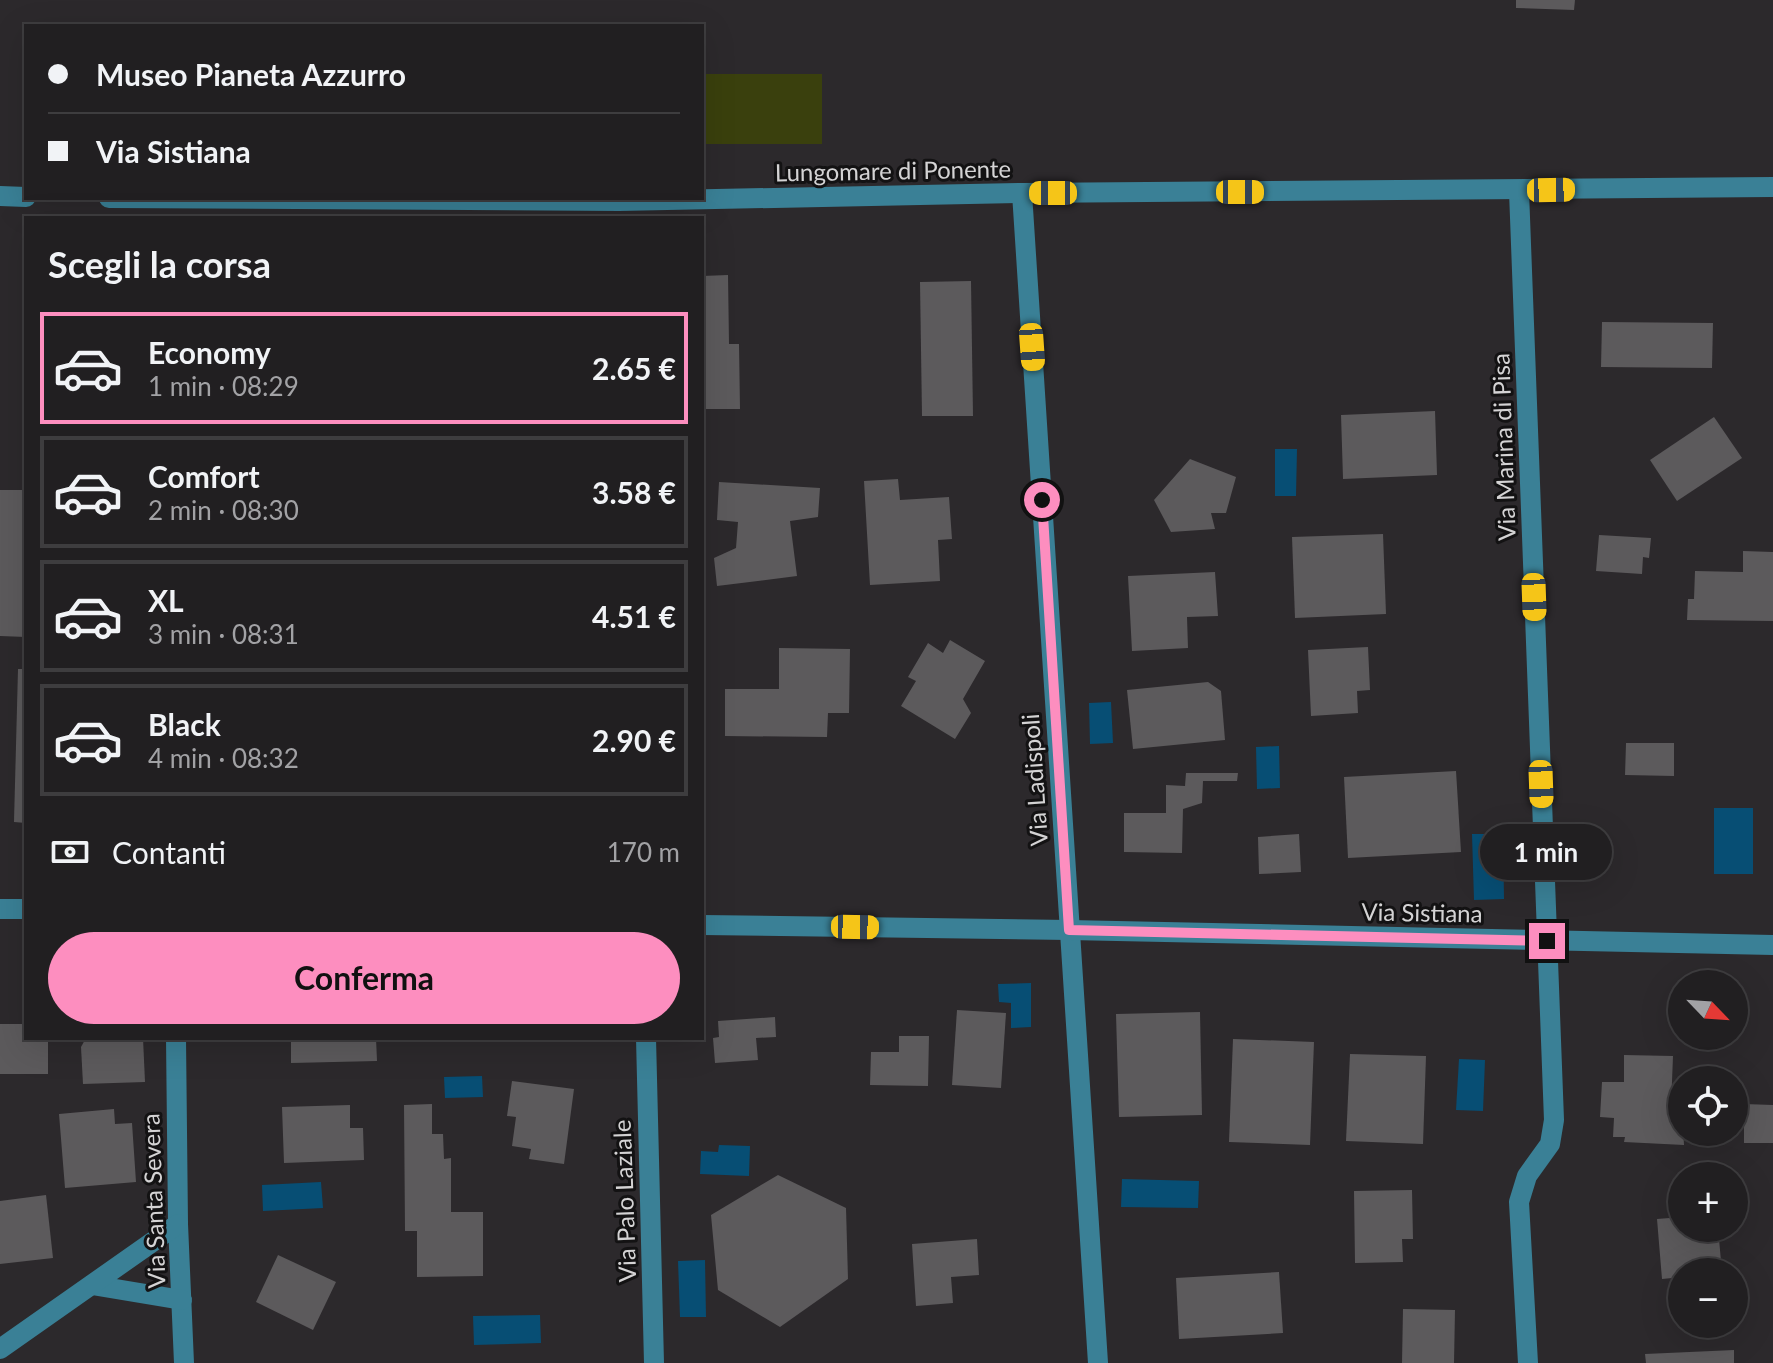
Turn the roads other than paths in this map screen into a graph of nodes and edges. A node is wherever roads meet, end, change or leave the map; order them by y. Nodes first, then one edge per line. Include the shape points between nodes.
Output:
1 (1773, 187) edge
2 (1519, 191) junction
3 (1022, 193) junction
4 (0, 196) edge
5 (24, 197) edge
6 (199, 200) edge
7 (619, 210) edge
8 (0, 909) edge
9 (24, 909) edge
10 (704, 925) edge
11 (1069, 930) junction
12 (1547, 941) junction
13 (1773, 945) edge
14 (176, 1040) edge
15 (646, 1040) edge
16 (178, 1224) junction
17 (92, 1285) junction
18 (182, 1300) junction
19 (0, 1349) edge
20 (184, 1363) edge
21 (654, 1363) edge
22 (1098, 1363) edge
23 (1528, 1363) edge

1 - 2 street, Lungomare di Ponente
2 - 3 street, Lungomare di Ponente
2 - 12 street, Via Marina di Pisa
3 - 7 street, Lungomare di Ponente
3 - 11 street, Via Ladispoli
4 - 5 street
6 - 7 street, Lungomare di Ponente
8 - 9 street
10 - 11 street, Via Sistiana
11 - 12 street, Via Sistiana
11 - 22 street, Via Ladispoli
12 - 13 street, Via Sistiana
12 - 23 street, Via Marina di Pisa via 1554,1127 1519,1202
14 - 16 street, Via Santa Severa
15 - 21 street, Via Palo Laziale
16 - 17 street
16 - 18 street, Via Santa Severa
17 - 18 street
17 - 19 street
18 - 20 street, Via Santa Severa

